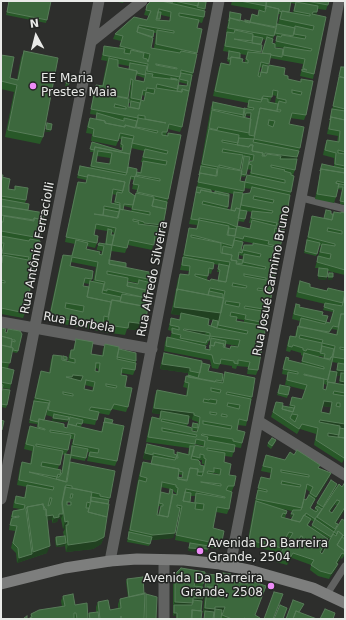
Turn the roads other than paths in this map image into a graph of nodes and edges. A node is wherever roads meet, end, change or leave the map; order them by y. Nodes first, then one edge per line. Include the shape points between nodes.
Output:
1 (99, 1) edge
2 (142, 1) edge
3 (219, 1) edge
4 (339, 1) edge
5 (92, 41) junction
6 (302, 198) junction
7 (345, 209) edge
8 (1, 322) edge
9 (36, 328) junction
10 (152, 349) junction
11 (258, 421) junction
12 (345, 475) edge
13 (1, 499) edge
14 (164, 560) junction
15 (110, 562) junction
16 (230, 566) junction
17 (345, 566) edge
18 (1, 584) edge
19 (327, 594) junction
20 (345, 602) edge
21 (164, 619) edge

1 - 5 street, Rua Antônio Ferraciolli
2 - 5 street
3 - 10 street, Rua Alfredo Silveira
4 - 6 street, Rua Josué Carmino Bruno
5 - 9 street, Rua Antônio Ferraciolli
6 - 7 lane
6 - 11 street, Rua Josué Carmino Bruno
8 - 9 street, Rua Borbela
9 - 10 street, Rua Borbela
9 - 13 street, Rua Antônio Ferraciolli
10 - 15 street, Rua Alfredo Silveira
11 - 12 street
11 - 16 street, Rua Josué Carmino Bruno
14 - 15 main road
14 - 16 main road
14 - 21 street
15 - 18 main road via 65,568
16 - 19 main road via 314,588
17 - 19 lane
19 - 20 main road

